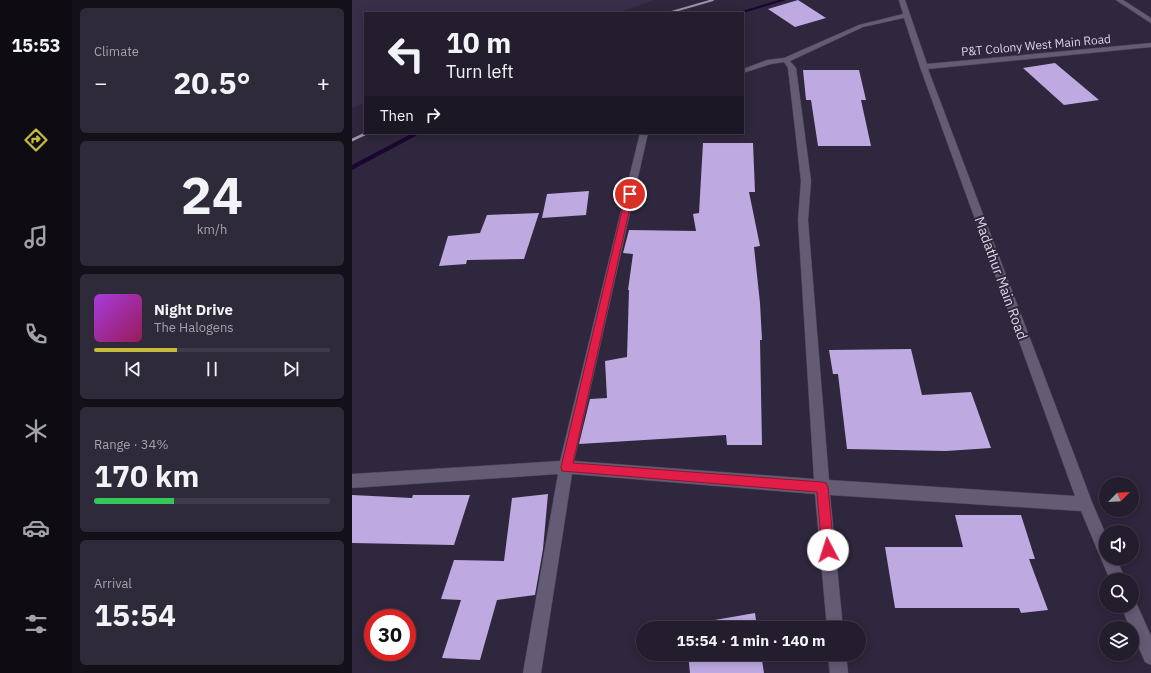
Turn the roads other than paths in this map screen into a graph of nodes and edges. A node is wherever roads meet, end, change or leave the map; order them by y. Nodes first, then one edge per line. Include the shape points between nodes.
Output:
1 (902, 0) edge
2 (1119, 0) edge
3 (907, 15) junction
4 (1151, 22) edge
5 (1151, 45) edge
6 (786, 60) junction
7 (924, 67) junction
8 (744, 71) edge
9 (644, 134) edge
10 (566, 467) junction
11 (352, 481) edge
12 (822, 487) junction
13 (1084, 504) junction
14 (1099, 537) edge
15 (1132, 613) edge
16 (834, 621) edge
17 (1151, 656) edge
18 (838, 661) edge
19 (532, 673) edge
20 (839, 673) edge

1 - 3 street, Madathur Main Road
2 - 4 street
3 - 6 street via 860,26
3 - 7 street, Madathur Main Road
5 - 7 street, P&T Colony West Main Road
6 - 8 street via 770,62
6 - 12 street via 792,68 806,181 804,220
7 - 13 street, Madathur Main Road
9 - 10 street
10 - 11 street
10 - 12 street
10 - 19 street
12 - 13 street
12 - 16 street
13 - 14 street, Madathur Main Road
15 - 17 street
18 - 20 street

